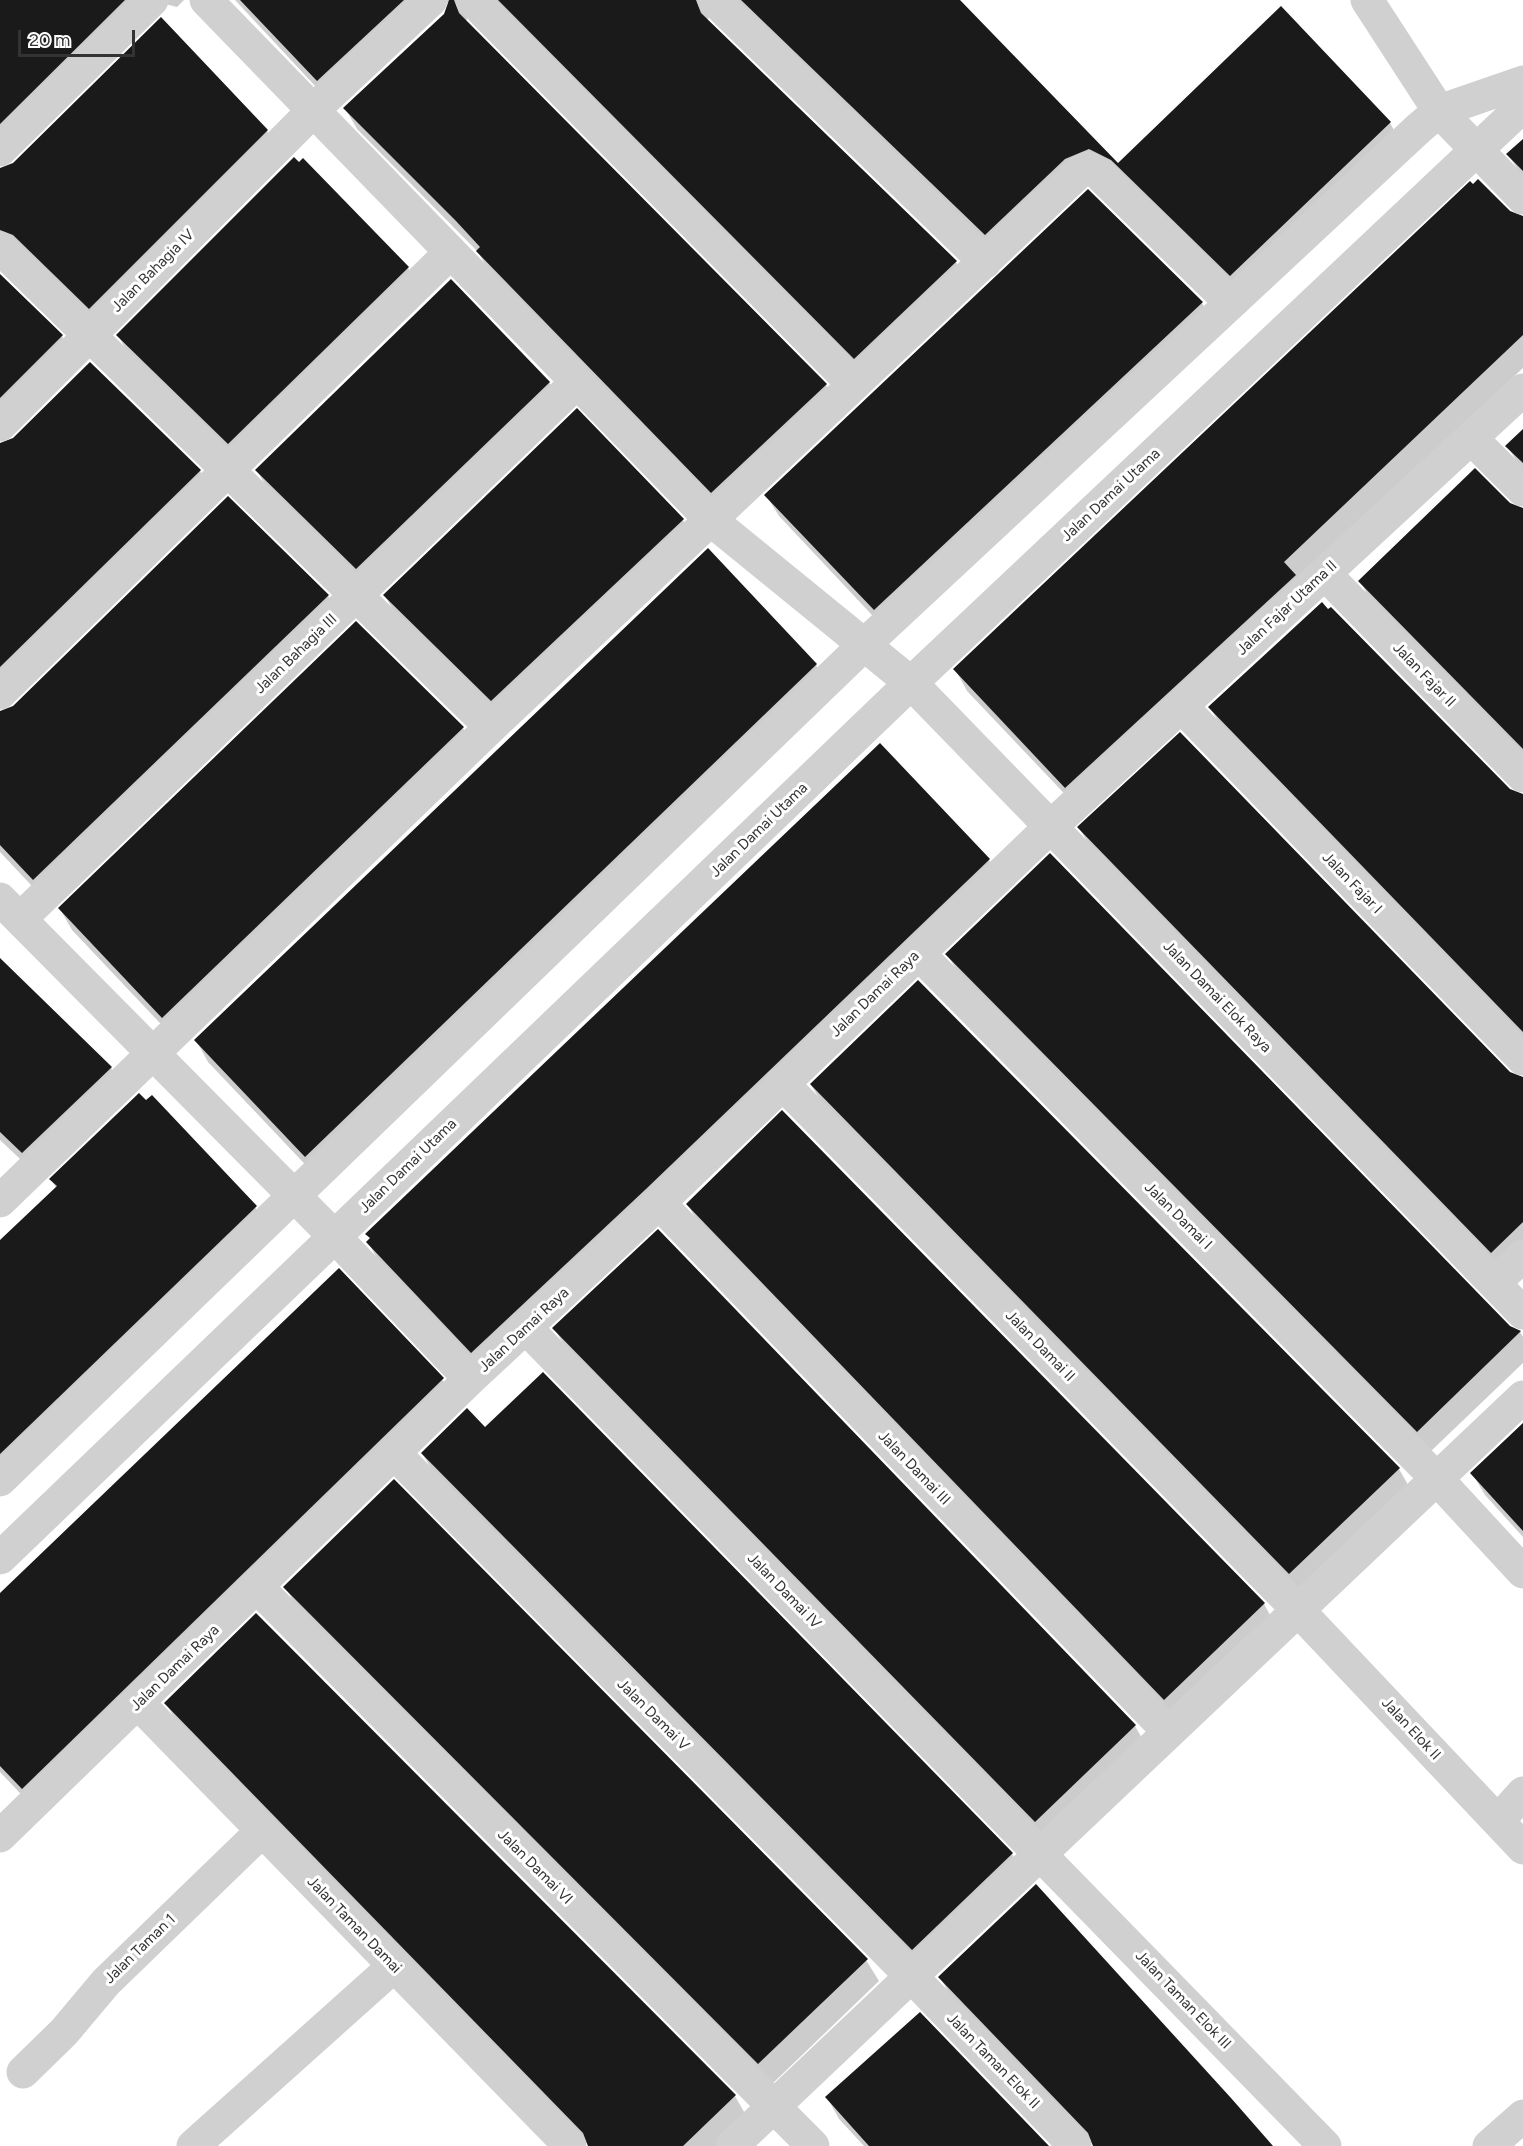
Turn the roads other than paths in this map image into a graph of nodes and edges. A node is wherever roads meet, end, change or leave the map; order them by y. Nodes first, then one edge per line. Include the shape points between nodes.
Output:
1 (152, 0) edge
2 (206, 0) edge
3 (431, 0) edge
4 (472, 0) edge
5 (714, 0) edge
6 (1366, 0) edge
7 (1523, 82) edge
8 (1523, 106) edge
9 (315, 109) junction
10 (1439, 111) junction
11 (0, 150) edge
12 (1476, 151) junction
13 (1523, 198) edge
14 (0, 248) edge
15 (451, 252) junction
16 (985, 262) junction
17 (1231, 303) junction
18 (89, 335) junction
19 (853, 384) junction
20 (574, 385) junction
21 (1523, 390) edge
22 (0, 425) edge
23 (1471, 438) junction
24 (229, 471) junction
25 (1523, 490) edge
26 (712, 520) junction
27 (1325, 574) junction
28 (357, 596) junction
29 (864, 645) junction
30 (911, 683) junction
31 (0, 693) edge
32 (1181, 706) junction
33 (491, 727) junction
34 (1523, 776) edge
35 (1051, 827) junction
36 (10, 909) edge
37 (918, 953) junction
38 (153, 1053) junction
39 (1523, 1059) edge
40 (782, 1083) junction
41 (5, 1187) edge
42 (296, 1197) junction
43 (659, 1203) junction
44 (335, 1237) junction
45 (1523, 1256) edge
46 (1495, 1282) junction
47 (1523, 1313) edge
48 (526, 1328) junction
49 (470, 1379) junction
50 (1523, 1397) edge
51 (395, 1454) junction
52 (1437, 1479) junction
53 (0, 1480) edge
54 (0, 1558) edge
55 (1523, 1572) edge
56 (257, 1587) junction
57 (1298, 1610) junction
58 (138, 1703) junction
59 (1170, 1732) junction
60 (1523, 1793) edge
61 (1498, 1821) junction
62 (5, 1823) edge
63 (262, 1831) junction
64 (1523, 1848) edge
65 (1041, 1853) junction
66 (394, 1966) junction
67 (911, 1976) junction
68 (23, 2072) dead end
69 (774, 2106) junction
70 (1522, 2119) edge
71 (555, 2142) edge
72 (193, 2146) edge
73 (732, 2146) edge
74 (813, 2146) edge
75 (1075, 2146) edge
76 (1325, 2146) edge
77 (1490, 2146) edge

1 - 11 street
2 - 9 street, Jalan Damai Elok Raya
3 - 9 street, Jalan Bahagia IV
4 - 19 street
5 - 16 street
6 - 10 street
7 - 10 street
8 - 12 street, Jalan Damai Utama
9 - 15 street, Jalan Damai Elok Raya
9 - 18 street, Jalan Bahagia IV
10 - 12 street
10 - 17 street
12 - 13 street
12 - 30 street, Jalan Damai Utama
14 - 18 street
15 - 20 street, Jalan Damai Elok Raya
15 - 24 street
16 - 17 street via 1078,173 1088,168 1098,173
16 - 19 street
17 - 29 street
18 - 22 street, Jalan Bahagia IV
18 - 24 street
19 - 26 street
20 - 26 street, Jalan Damai Elok Raya
20 - 28 street, Jalan Bahagia III
21 - 23 street, Jalan Fajar Utama II
23 - 25 street
23 - 27 street, Jalan Fajar Utama II
24 - 28 street
24 - 31 street
26 - 29 street, Jalan Damai Elok Raya
26 - 33 street
27 - 32 street, Jalan Fajar Utama II
27 - 34 street, Jalan Fajar II
28 - 33 street
28 - 36 street, Jalan Bahagia III
29 - 30 street, Jalan Damai Elok Raya
29 - 42 street
30 - 35 street, Jalan Damai Elok Raya
30 - 44 street, Jalan Damai Utama
32 - 35 street, Jalan Fajar Utama II
32 - 39 street, Jalan Fajar I
33 - 38 street
35 - 37 street, Jalan Damai Raya
35 - 46 street, Jalan Damai Elok Raya
36 - 38 street
37 - 40 street, Jalan Damai Raya
37 - 52 street, Jalan Damai I
38 - 41 street
38 - 42 street
40 - 43 street, Jalan Damai Raya
40 - 57 street, Jalan Damai II
42 - 44 street
42 - 53 street
43 - 48 street, Jalan Damai Raya
43 - 59 street, Jalan Damai III
44 - 49 street
44 - 54 street, Jalan Damai Utama
45 - 46 street
46 - 47 street, Jalan Damai Elok Raya
48 - 49 street, Jalan Damai Raya
48 - 65 street, Jalan Damai IV
49 - 51 street, Jalan Damai Raya
50 - 52 street
51 - 56 street, Jalan Damai Raya
51 - 67 street, Jalan Damai V
52 - 55 street, Jalan Damai I
52 - 57 street
56 - 58 street, Jalan Damai Raya
56 - 69 street, Jalan Damai VI
57 - 59 street
57 - 61 street, Jalan Elok II
58 - 62 street, Jalan Damai Raya
58 - 63 street, Jalan Taman Damai
59 - 65 street
60 - 61 street
61 - 64 street, Jalan Elok II
63 - 66 street, Jalan Taman Damai
63 - 68 street, Jalan Taman 1 via 106,1982 64,2032
65 - 67 street
65 - 76 street, Jalan Taman Elok III
66 - 71 street, Jalan Taman Damai
66 - 72 street
67 - 69 street
67 - 75 street, Jalan Taman Elok II
69 - 73 street
69 - 74 street, Jalan Damai VI
70 - 77 street

